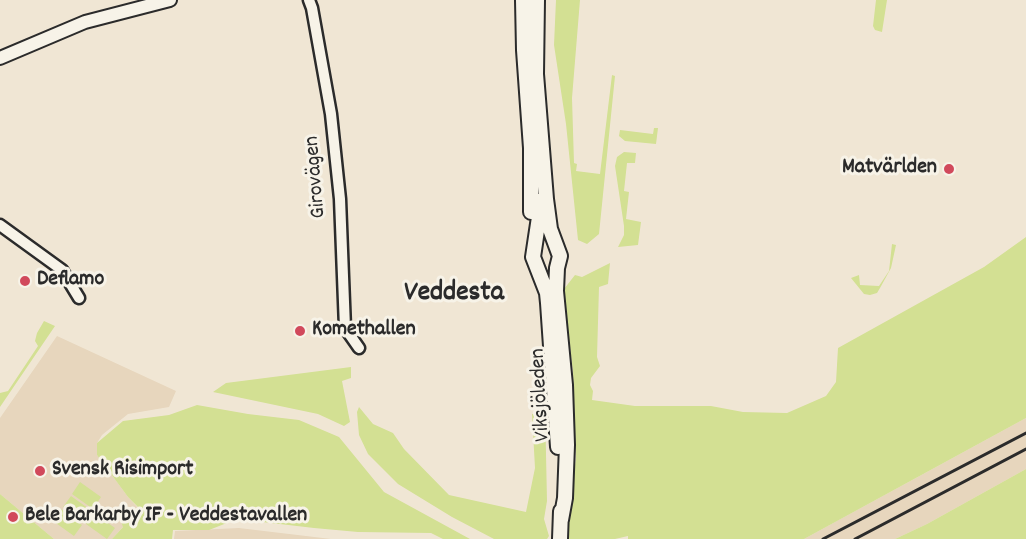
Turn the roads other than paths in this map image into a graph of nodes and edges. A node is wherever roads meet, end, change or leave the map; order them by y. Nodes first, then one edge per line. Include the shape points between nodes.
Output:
1 (170, 0) edge
2 (309, 0) edge
3 (524, 0) edge
4 (537, 0) edge
5 (0, 58) edge
6 (531, 148) junction
7 (0, 225) edge
8 (555, 245) junction
9 (535, 248) junction
10 (537, 268) junction
11 (557, 268) junction
12 (79, 298) dead end
13 (548, 314) junction
14 (359, 348) dead end
15 (561, 520) junction
16 (560, 539) edge

1 - 5 street via 85,22
2 - 14 street, Girovägen via 332,125 340,199 345,328
3 - 6 main road, Viksjöleden
4 - 8 main road via 537,90 546,199
6 - 9 main road, Viksjöleden via 539,207
6 - 13 main road, Viksjöleden via 531,218 526,258
7 - 12 street via 62,270
8 - 9 main road via 545,241
8 - 11 main road via 560,256
9 - 10 main road via 533,260
10 - 11 main road via 546,272
10 - 13 main road, Viksjöleden via 547,293
11 - 15 main road, Viksjöleden via 567,445
13 - 15 main road, Viksjöleden
15 - 16 main road, Viksjöleden

